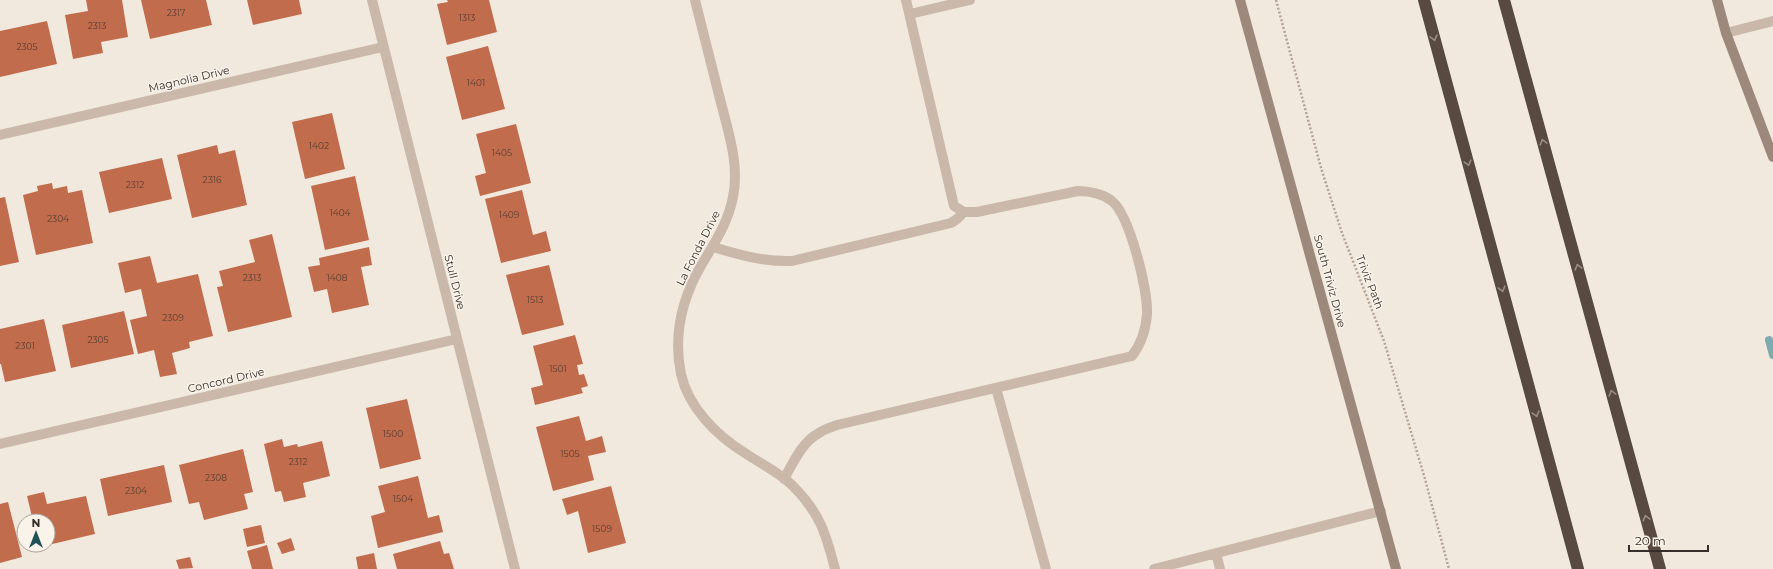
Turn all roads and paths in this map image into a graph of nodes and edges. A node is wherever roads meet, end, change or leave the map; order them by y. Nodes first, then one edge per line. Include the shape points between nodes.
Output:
1 (372, 0) edge
2 (696, 0) edge
3 (906, 0) edge
4 (970, 0) edge
5 (1240, 0) edge
6 (1276, 0) edge
7 (1424, 0) edge
8 (1504, 0) edge
9 (1717, 0) edge
10 (910, 14) junction
11 (1773, 21) edge
12 (1726, 33) junction
13 (383, 47) junction
14 (0, 135) edge
15 (1773, 157) edge
16 (964, 212) junction
17 (713, 247) junction
18 (457, 339) junction
19 (996, 388) junction
20 (0, 444) edge
21 (784, 479) junction
22 (1381, 511) junction
23 (1216, 553) junction
24 (515, 569) edge
25 (835, 569) edge
26 (1046, 569) edge
27 (1154, 569) edge
28 (1220, 569) edge
29 (1396, 569) edge
30 (1449, 569) edge
31 (1578, 569) edge
32 (1660, 569) edge

1 - 13 street, Stull Drive
2 - 17 street, La Fonda Drive via 731,143 735,179 729,213
3 - 10 street
4 - 10 street
5 - 22 street, South Triviz Drive
6 - 30 path, Triviz Path via 1321,168 1342,233 1384,341
7 -> 31 highway
32 -> 8 highway
9 - 12 street
10 - 16 street via 954,204
11 - 12 street
12 - 15 street
13 - 14 street, Magnolia Drive
13 - 18 street, Stull Drive
16 - 17 street via 951,223 792,262 756,259
16 - 19 street via 977,212 1088,191 1112,201 1121,212 1140,266 1147,313 1144,333 1132,356
17 - 21 street, La Fonda Drive via 693,281 681,317 678,354 684,384 694,404 716,431
18 - 20 street, Concord Drive
18 - 24 street, Stull Drive
19 - 21 street via 831,427 810,439
19 - 26 street
21 - 25 street, La Fonda Drive via 817,515 825,532
22 - 23 street
22 - 29 street, South Triviz Drive
23 - 27 street
23 - 28 street

